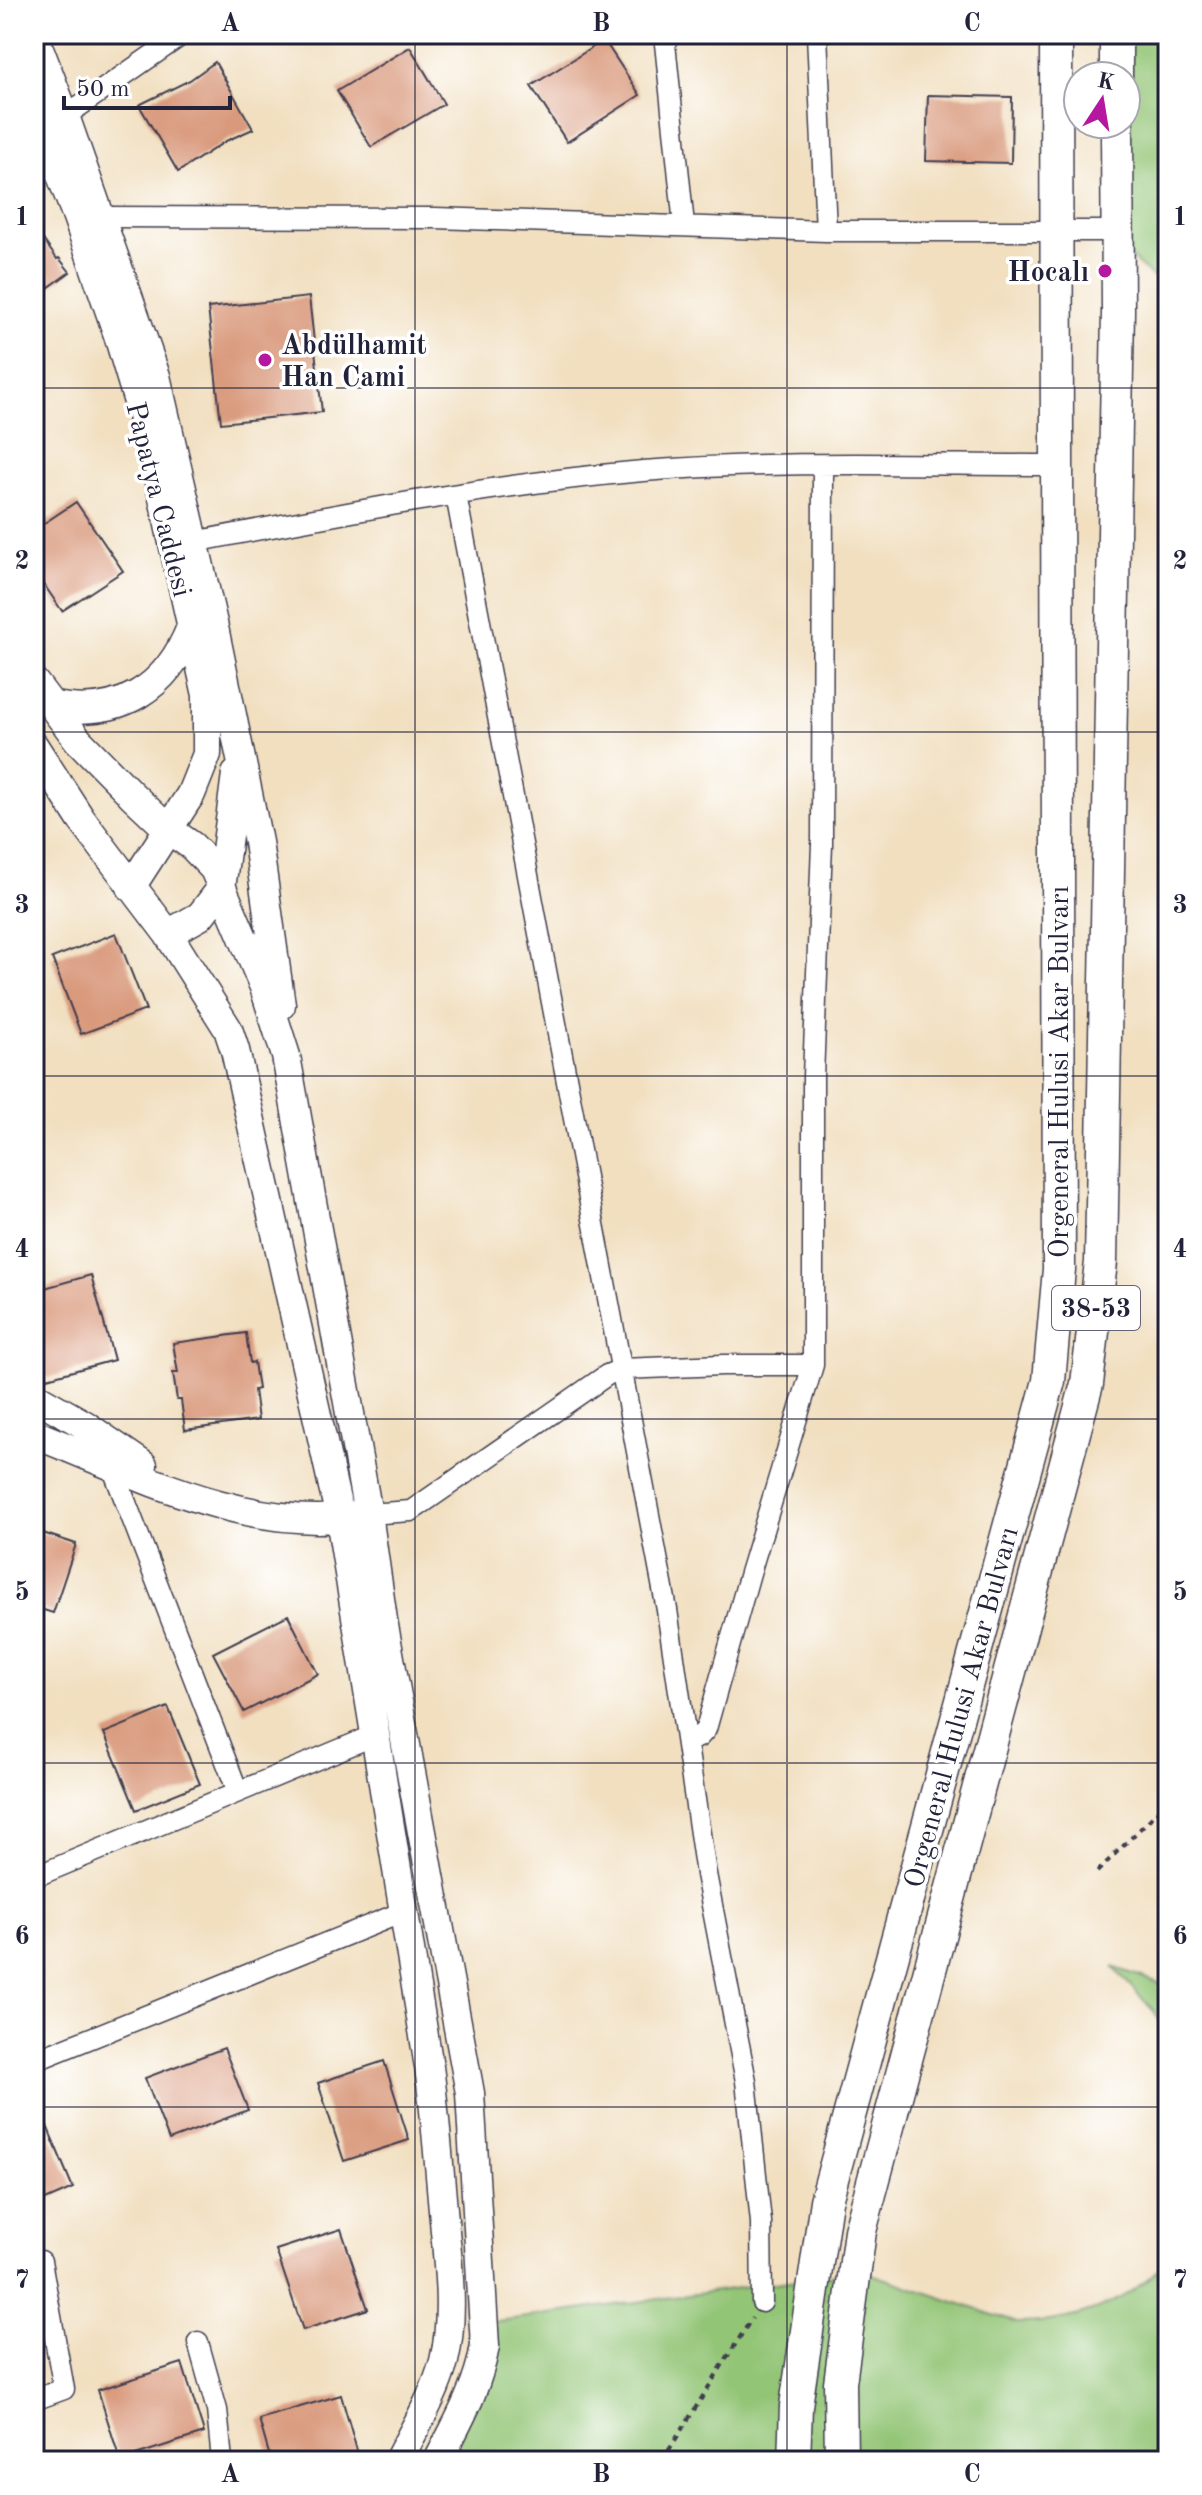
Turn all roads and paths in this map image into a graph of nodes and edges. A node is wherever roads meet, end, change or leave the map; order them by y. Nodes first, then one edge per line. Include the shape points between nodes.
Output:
1 (183, 34) edge
2 (664, 34) edge
3 (817, 34) edge
4 (1056, 34) edge
5 (1116, 34) edge
6 (34, 35) edge
7 (1116, 60) edge
8 (47, 116) edge
9 (1117, 140) edge
10 (100, 217) junction
11 (684, 225) junction
12 (826, 231) junction
13 (1055, 231) junction
14 (1118, 231) junction
15 (823, 465) junction
16 (1056, 465) junction
17 (456, 495) junction
18 (194, 542) junction
19 (191, 627) junction
20 (34, 682) edge
21 (54, 706) junction
22 (239, 750) junction
23 (36, 751) edge
24 (168, 829) junction
25 (131, 887) junction
26 (221, 889) junction
27 (168, 934) junction
28 (286, 1056) junction
29 (813, 1365) junction
30 (622, 1369) junction
31 (34, 1396) edge
32 (34, 1434) edge
33 (111, 1464) junction
34 (179, 1491) junction
35 (368, 1514) junction
36 (340, 1518) junction
37 (375, 1735) junction
38 (687, 1741) junction
39 (238, 1792) junction
40 (1168, 1801) edge
41 (1097, 1872) dead end
42 (34, 1877) edge
43 (403, 1912) junction
44 (34, 2061) edge
45 (34, 2262) edge
46 (762, 2302) joint
47 (198, 2342) dead end
48 (34, 2400) edge
49 (222, 2461) edge
50 (398, 2461) edge
51 (438, 2461) edge
52 (662, 2461) edge
53 (794, 2461) edge
54 (841, 2461) edge

1 - 8 street
2 - 11 street
3 - 12 street
4 - 13 main road, Orgeneral Hulusi Akar Bulvarı
5 - 7 main road
6 - 8 street, Papatya Caddesi
8 - 10 street, Papatya Caddesi
8 - 19 street, Papatya Caddesi via 141,412
9 - 14 main road, Orgeneral Hulusi Akar Bulvarı / 38-53
10 - 11 street
10 - 18 street, Papatya Caddesi via 156,376
11 - 12 street
12 - 13 street
13 - 14 street
13 - 16 main road, Orgeneral Hulusi Akar Bulvarı
14 - 54 main road, Orgeneral Hulusi Akar Bulvarı / 38-53 via 1101,1262 1087,1384 860,2231 840,2383
15 - 16 street
15 - 17 street via 643,471
15 - 29 street
16 - 53 main road, Orgeneral Hulusi Akar Bulvarı via 1059,1269 1049,1381 826,2201 796,2406
17 - 18 street
17 - 30 street
18 - 22 street, Papatya Caddesi
19 - 21 street via 174,663 145,690 110,706
19 - 24 street, Papatya Caddesi via 207,695 207,754 191,794
20 - 21 street
21 - 24 street via 78,740
22 - 26 street
22 - 28 street, Papatya Caddesi via 265,878
23 - 25 street
24 - 25 street, Papatya Caddesi
24 - 26 street via 214,869
25 - 27 street
26 - 27 street via 200,916
26 - 28 street via 264,987
27 - 36 street via 228,1029 235,1050
28 - 35 street
29 - 30 street
29 - 38 street via 706,1729
30 - 35 street via 411,1511
30 - 38 street
31 - 34 street
32 - 33 street
33 - 34 street
33 - 39 street
34 - 36 street via 288,1519
35 - 36 street
35 - 51 street via 470,2093 485,2346 473,2391
36 - 37 street
37 - 39 street
37 - 43 street
38 - 46 street via 706,1874 746,2081 761,2222
39 - 42 street
40 - 41 path
43 - 44 street
43 - 50 street via 436,2124 450,2315 439,2374
45 - 48 street via 41,2261 64,2389
46 - 52 path
47 - 49 street via 217,2410

